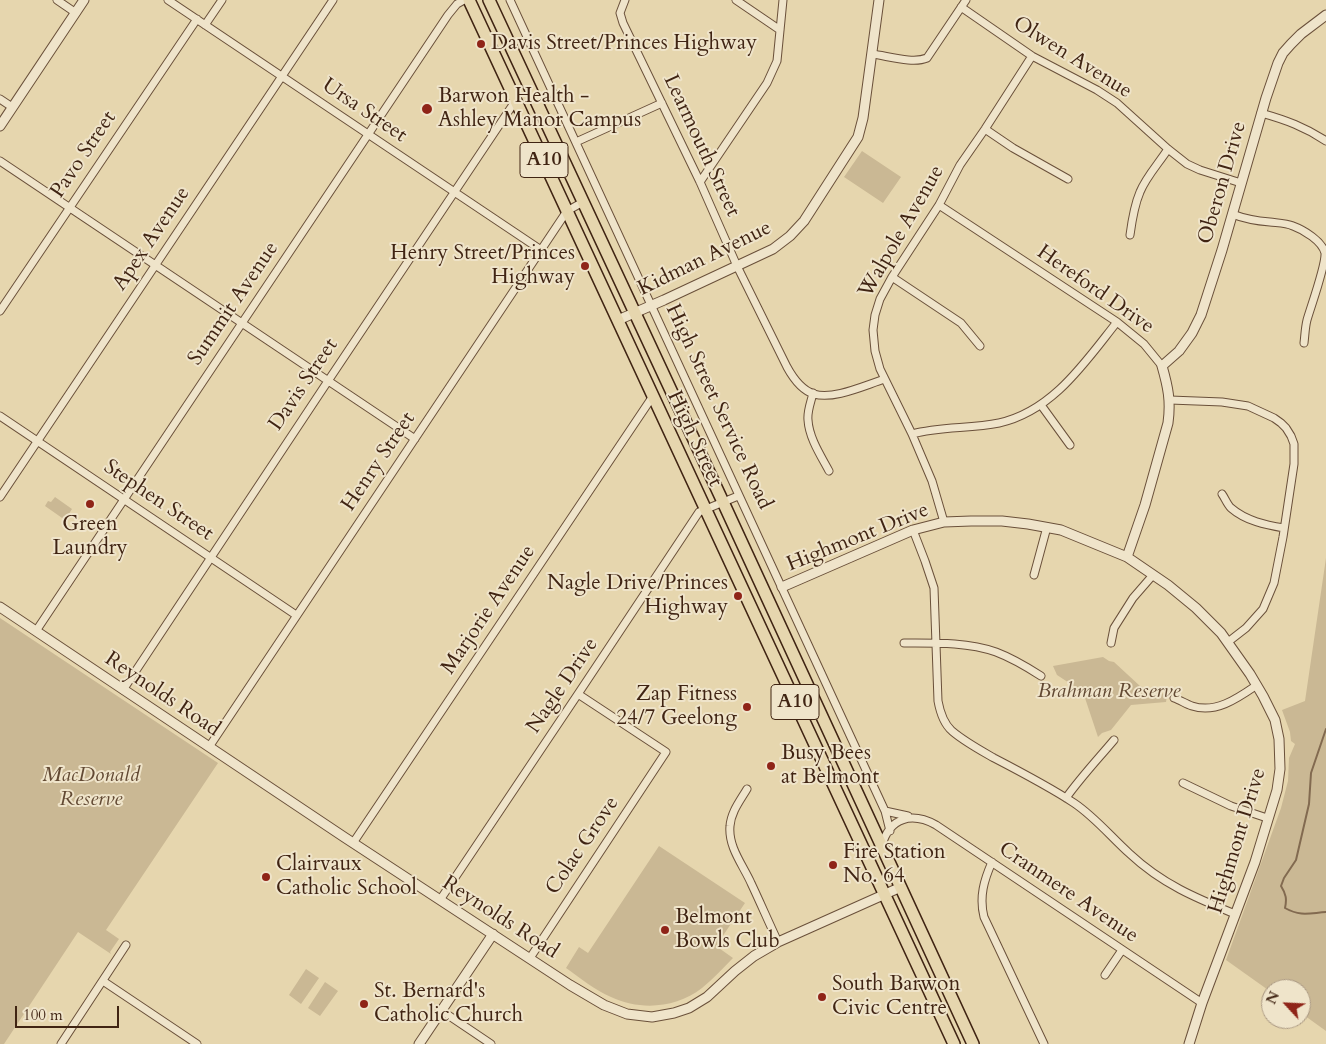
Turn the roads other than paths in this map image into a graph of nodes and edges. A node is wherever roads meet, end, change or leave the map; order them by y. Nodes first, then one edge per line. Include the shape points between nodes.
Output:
1 (57, 0) edge
2 (84, 0) edge
3 (168, 0) edge
4 (222, 0) edge
5 (333, 0) edge
6 (464, 0) edge
7 (469, 0) edge
8 (489, 0) edge
9 (510, 0) edge
10 (625, 0) edge
11 (736, 0) edge
12 (783, 0) edge
13 (879, 0) edge
14 (966, 0) edge
15 (961, 7) junction
16 (76, 13) junction
17 (1326, 16) edge
18 (196, 19) junction
19 (205, 25) junction
20 (780, 30) junction
21 (872, 54) junction
22 (1032, 56) junction
23 (282, 76) junction
24 (0, 99) edge
25 (516, 100) junction
26 (662, 103) junction
27 (12, 107) junction
28 (1261, 113) junction
29 (0, 126) edge
30 (985, 129) junction
31 (368, 134) junction
32 (1326, 141) edge
33 (576, 142) junction
34 (1168, 149) junction
35 (0, 161) edge
36 (1068, 179) dead end
37 (700, 182) junction
38 (1241, 183) junction
39 (455, 192) junction
40 (583, 202) junction
41 (939, 204) junction
42 (70, 208) junction
43 (567, 211) junction
44 (1232, 214) junction
45 (1130, 235) dead end
46 (541, 250) junction
47 (155, 266) junction
48 (737, 266) junction
49 (892, 277) junction
50 (652, 305) junction
51 (0, 311) edge
52 (635, 312) junction
53 (618, 320) junction
54 (1117, 322) junction
55 (242, 324) junction
56 (1304, 343) dead end
57 (980, 346) dead end
58 (1162, 366) junction
59 (885, 379) junction
60 (328, 381) junction
61 (812, 393) junction
62 (653, 396) junction
63 (1170, 400) junction
64 (1041, 405) junction
65 (0, 416) edge
66 (912, 434) junction
67 (415, 439) junction
68 (37, 441) junction
69 (1070, 445) dead end
70 (829, 471) dead end
71 (1222, 494) dead end
72 (738, 496) junction
73 (0, 497) edge
74 (124, 500) junction
75 (723, 502) junction
76 (706, 509) junction
77 (944, 522) junction
78 (1046, 527) junction
79 (1284, 528) junction
80 (913, 530) junction
81 (1127, 557) junction
82 (211, 558) junction
83 (1034, 575) dead end
84 (1153, 575) junction
85 (782, 587) junction
86 (0, 607) edge
87 (296, 615) junction
88 (36, 631) junction
89 (1228, 642) junction
90 (904, 643) dead end
91 (936, 643) junction
92 (1111, 643) dead end
93 (1041, 676) dead end
94 (1257, 685) junction
95 (123, 690) junction
96 (578, 694) junction
97 (1174, 698) dead end
98 (1114, 740) dead end
99 (209, 747) junction
100 (1183, 783) dead end
101 (747, 789) dead end
102 (1066, 798) junction
103 (885, 810) junction
104 (912, 817) junction
105 (1268, 818) junction
106 (890, 831) junction
107 (353, 843) junction
108 (882, 845) junction
109 (992, 862) junction
110 (901, 887) junction
111 (885, 894) junction
112 (440, 900) junction
113 (1236, 914) junction
114 (493, 934) junction
115 (778, 942) junction
116 (126, 946) dead end
117 (1122, 950) junction
118 (530, 958) junction
119 (1106, 975) dead end
120 (103, 981) junction
121 (1202, 1003) junction
122 (442, 1011) junction
123 (61, 1044) edge
124 (197, 1044) edge
125 (419, 1044) edge
126 (491, 1044) edge
127 (954, 1044) edge
128 (973, 1044) edge
129 (1044, 1044) edge
130 (1189, 1044) edge

1 - 16 street
2 - 16 street
3 - 18 street, Ursa Street
4 - 19 street
5 - 23 street, Apex Avenue
6 - 31 street, Summit Avenue via 448,14
7 - 25 highway, High Street / A10
8 - 40 highway, High Street / A10
9 - 33 street, High Street Service Road
10 - 26 street, Learmouth Street via 621,18
11 - 20 street
12 - 20 street
13 - 21 street, Kidman Avenue
14 - 15 street
15 - 21 street via 927,58 914,61
15 - 22 street, Olwen Avenue
16 - 27 street
17 - 28 street, Oberon Drive via 1301,34 1284,53
18 - 19 street, Ursa Street
18 - 42 street, Pavo Street
19 - 23 street, Ursa Street
20 - 37 street via 774,71
21 - 48 street, Kidman Avenue via 863,118 853,146 804,221 790,236 773,249
22 - 30 street, Walpole Avenue
22 - 34 street, Olwen Avenue via 1126,109
23 - 31 street, Ursa Street
23 - 47 street, Apex Avenue
24 - 27 street
25 - 39 street, Davis Street
25 - 43 highway, High Street / A10
26 - 33 street
26 - 37 street, Learmouth Street
27 - 29 street
28 - 32 street via 1297,124
28 - 38 street, Oberon Drive
30 - 36 street
30 - 41 street, Walpole Avenue
31 - 39 street, Ursa Street
31 - 55 street, Summit Avenue
33 - 50 street, High Street Service Road
34 - 38 street, Olwen Avenue via 1193,167
34 - 45 street via 1140,191
35 - 42 street
37 - 48 street, Learmouth Street
38 - 44 street, Oberon Drive
39 - 46 street, Ursa Street
39 - 60 street, Davis Street
40 - 43 street, Henry Street
40 - 52 highway, High Street / A10
41 - 49 street, Walpole Avenue
41 - 54 street, Hereford Drive
42 - 47 street
42 - 51 street, Pavo Street
43 - 46 street, Henry Street
43 - 53 highway, High Street / A10
44 - 56 street via 1249,220 1293,226 1323,247 1324,265
44 - 58 street, Oberon Drive via 1201,315 1179,351
46 - 67 street, Henry Street
47 - 55 street
47 - 68 street, Apex Avenue
48 - 50 street, Kidman Avenue
48 - 61 street, Learmouth Street via 794,379
49 - 57 street via 961,323
49 - 59 street, Walpole Avenue via 880,298 873,330 875,351
50 - 52 street, Kidman Avenue
50 - 72 street, High Street Service Road
52 - 53 street, Kidman Avenue
52 - 75 highway, High Street / A10
53 - 62 highway, High Street / A10
54 - 58 street, Hereford Drive via 1144,344
54 - 64 street via 1076,372
55 - 60 street
55 - 74 street, Summit Avenue
58 - 63 street, Hereford Drive
59 - 61 street via 841,394
59 - 66 street, Walpole Avenue
60 - 67 street
60 - 82 street, Davis Street
61 - 70 street via 809,428
62 - 76 highway, High Street / A10
62 - 107 street, Marjorie Avenue
63 - 79 street via 1248,406 1274,418 1286,428 1294,453
63 - 81 street, Hereford Drive via 1157,468
64 - 66 street via 1000,423 923,430
64 - 69 street
65 - 68 street, Stephen Street
66 - 77 street, Walpole Avenue via 932,481
67 - 87 street, Henry Street
68 - 73 street, Apex Avenue
68 - 74 street, Stephen Street
71 - 79 street via 1230,507 1244,516 1261,524
72 - 75 street, High Street
72 - 85 street, High Street Service Road
74 - 82 street, Stephen Street
74 - 88 street, Summit Avenue
75 - 76 street, Nagle Drive
75 - 108 highway, High Street / A10
76 - 96 street, Nagle Drive via 699,512
76 - 111 highway, High Street / A10
77 - 78 street, Highmont Drive via 1002,521
77 - 80 street, Highmont Drive
78 - 81 street, Highmont Drive
78 - 83 street
79 - 89 street via 1280,560 1268,599 1254,619
80 - 85 street, Highmont Drive
80 - 91 street via 934,588
81 - 84 street, Highmont Drive
82 - 87 street, Stephen Street
82 - 95 street, Davis Street
84 - 89 street, Highmont Drive via 1196,608
84 - 92 street via 1114,628
85 - 103 street, High Street Service Road
86 - 88 street, Reynolds Road
87 - 99 street, Henry Street
88 - 95 street, Reynolds Road
89 - 94 street, Highmont Drive
90 - 91 street
91 - 93 street via 968,645 995,652
91 - 102 street via 938,701 950,729 970,744
94 - 97 street via 1234,701 1211,708 1193,707
94 - 105 street, Highmont Drive via 1271,710 1279,739 1278,784
95 - 99 street, Reynolds Road
96 - 112 street, Nagle Drive
96 - 118 street, Colac Grove via 666,752
98 - 102 street
99 - 107 street, Reynolds Road
100 - 105 street via 1231,806
101 - 115 street via 732,814 730,837
102 - 113 street via 1175,888
103 - 104 street, Cranmere Avenue
103 - 106 street, High Street Service Road
104 - 106 street via 899,822
104 - 109 street, Cranmere Avenue via 936,825
105 - 113 street, Highmont Drive
106 - 108 street
107 - 112 street, Reynolds Road
108 - 110 highway, High Street / A10
109 - 117 street, Cranmere Avenue
109 - 129 street via 983,889 984,916
110 - 111 street, Reynolds Road
110 - 128 highway, A10
111 - 115 street, Reynolds Road
111 - 127 highway, A10
112 - 114 street, Reynolds Road
113 - 121 street, Highmont Drive
114 - 118 street, Reynolds Road
114 - 122 street
115 - 118 street, Reynolds Road via 754,956 707,997 689,1008 652,1017 627,1014 604,1005
116 - 120 street
117 - 119 street
117 - 121 street, Cranmere Avenue
120 - 123 street
120 - 124 street
121 - 130 street, Highmont Drive
122 - 125 street
122 - 126 street

